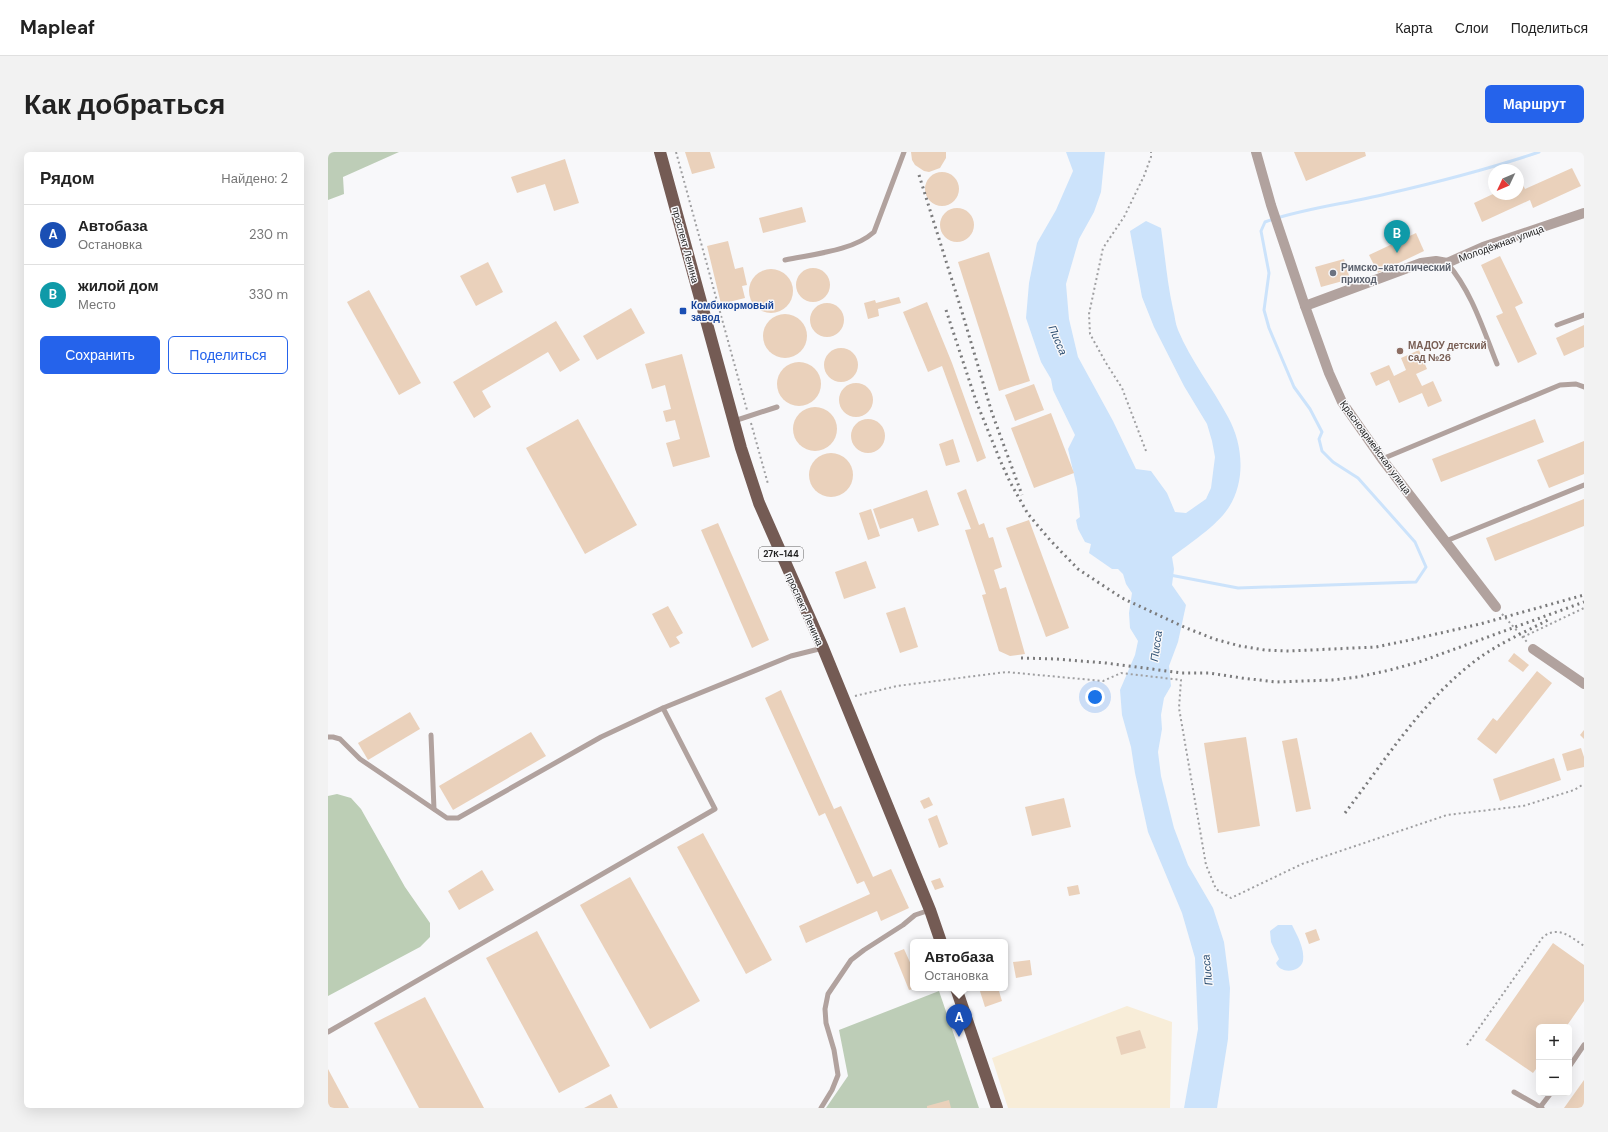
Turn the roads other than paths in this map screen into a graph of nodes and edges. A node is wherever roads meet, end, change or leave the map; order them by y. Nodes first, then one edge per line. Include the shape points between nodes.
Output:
1 (660, 152) edge
2 (904, 152) edge
3 (1256, 152) edge
4 (1583, 216) edge
5 (785, 260) dead end
6 (1447, 263) junction
7 (1305, 306) junction
8 (1584, 315) edge
9 (1557, 325) dead end
10 (1497, 364) dead end
11 (1584, 386) edge
12 (777, 407) dead end
13 (734, 421) junction
14 (1382, 458) junction
15 (1584, 486) edge
16 (1446, 542) junction
17 (1496, 607) road end
18 (823, 648) junction
19 (1533, 649) road end
20 (1584, 684) edge
21 (663, 708) junction
22 (431, 735) dead end
23 (328, 737) edge
24 (434, 809) junction
25 (930, 910) junction
26 (940, 939) edge
27 (957, 991) edge
28 (328, 1032) edge
29 (1584, 1045) edge
30 (1572, 1062) edge
31 (1514, 1092) dead end
32 (1549, 1096) edge
33 (1542, 1107) edge
34 (821, 1108) edge
35 (997, 1108) edge

1 - 13 main road, проспект Ленина / 27К-144
2 - 5 lane via 874,232 867,238 843,248
3 - 7 street, Красноармейская улица
4 - 6 street, Молодёжная улица via 1483,247
6 - 7 street, Молодёжная улица via 1421,263
6 - 10 lane via 1471,297
7 - 14 street, Красноармейская улица via 1342,402
8 - 9 lane
11 - 14 lane via 1560,385
12 - 13 lane
13 - 18 main road, проспект Ленина / 27К-144 via 759,503
14 - 16 street, Красноармейская улица
15 - 16 lane
16 - 17 street, Красноармейская улица
18 - 21 lane via 791,656
18 - 25 main road, проспект Ленина / 27К-144
19 - 20 street
21 - 24 lane via 600,737 458,818 446,818
21 - 28 lane via 715,809
22 - 24 lane
23 - 24 lane via 340,739 360,759
25 - 26 main road, проспект Ленина / 27К-144
25 - 34 lane via 915,915 903,926 851,960 828,994 826,1023 838,1076
27 - 35 main road
29 - 30 lane
31 - 33 lane
32 - 33 lane

